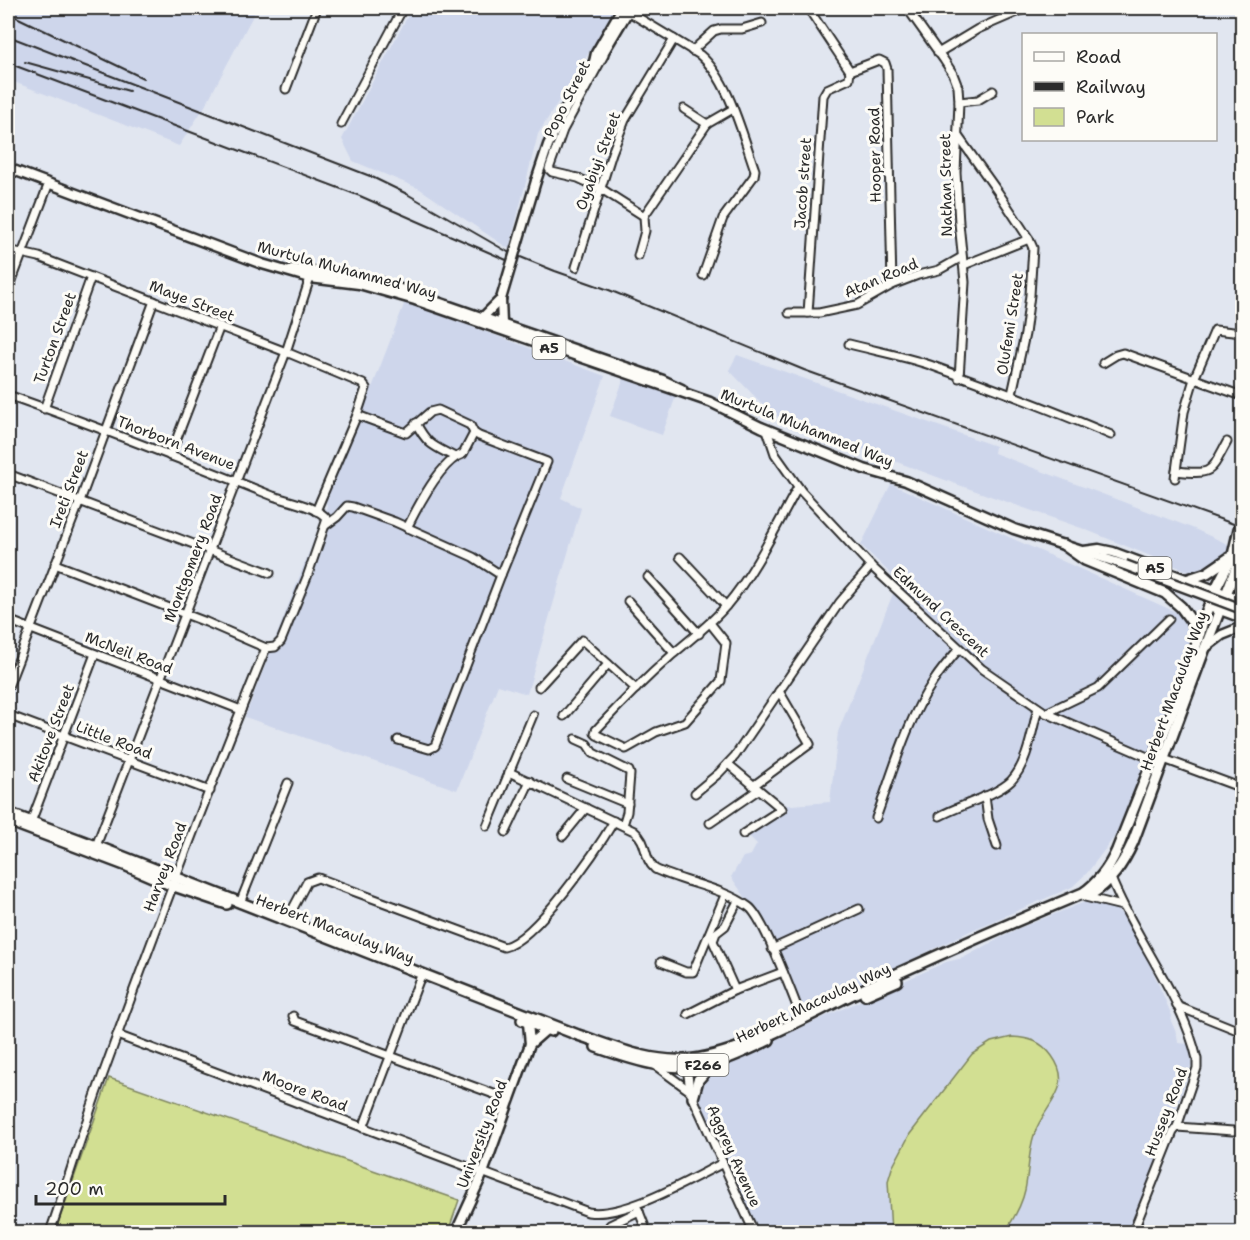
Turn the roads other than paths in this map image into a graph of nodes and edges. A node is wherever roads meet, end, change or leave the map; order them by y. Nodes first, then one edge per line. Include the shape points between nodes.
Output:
1 (317, 8) edge
2 (403, 8) edge
3 (626, 8) edge
4 (808, 8) edge
5 (907, 8) edge
6 (1022, 10) dead end
7 (762, 23) dead end
8 (675, 39) junction
9 (609, 42) junction
10 (692, 51) junction
11 (938, 53) junction
12 (592, 66) junction
13 (850, 71) junction
14 (286, 89) dead end
15 (993, 91) dead end
16 (959, 102) junction
17 (684, 109) dead end
18 (733, 110) junction
19 (341, 124) dead end
20 (707, 124) junction
21 (958, 136) junction
22 (8, 168) edge
23 (49, 183) junction
24 (600, 188) junction
25 (644, 216) junction
26 (1029, 239) junction
27 (8, 250) edge
28 (22, 254) junction
29 (638, 256) dead end
30 (962, 257) junction
31 (262, 264) junction
32 (964, 265) junction
33 (576, 267) dead end
34 (703, 275) dead end
35 (91, 277) junction
36 (310, 278) junction
37 (892, 285) junction
38 (8, 291) edge
39 (501, 299) junction
40 (154, 301) junction
41 (789, 313) dead end
42 (808, 313) junction
43 (483, 317) junction
44 (502, 324) junction
45 (220, 326) junction
46 (1242, 333) edge
47 (849, 344) dead end
48 (286, 352) junction
49 (1103, 363) dead end
50 (959, 378) junction
51 (1194, 379) junction
52 (1012, 394) junction
53 (8, 395) edge
54 (1242, 396) edge
55 (710, 402) junction
56 (44, 408) junction
57 (357, 415) junction
58 (416, 423) junction
59 (762, 427) junction
60 (106, 430) junction
61 (474, 433) junction
62 (1111, 435) dead end
63 (1227, 442) dead end
64 (170, 456) junction
65 (455, 457) junction
66 (8, 474) edge
67 (237, 481) junction
68 (798, 487) junction
69 (80, 501) junction
70 (316, 511) junction
71 (1242, 524) edge
72 (327, 525) junction
73 (407, 528) junction
74 (1064, 545) junction
75 (209, 550) junction
76 (1082, 552) junction
77 (1238, 556) edge
78 (680, 557) dead end
79 (55, 564) junction
80 (872, 566) junction
81 (270, 573) dead end
82 (501, 575) junction
83 (648, 577) dead end
84 (1242, 578) edge
85 (1186, 580) junction
86 (1215, 590) junction
87 (1227, 594) junction
88 (1242, 600) edge
89 (628, 602) dead end
90 (726, 606) junction
91 (1209, 606) junction
92 (1220, 609) junction
93 (1242, 609) edge
94 (185, 614) junction
95 (1242, 618) edge
96 (1169, 619) dead end
97 (8, 620) edge
98 (710, 622) junction
99 (1242, 627) edge
100 (30, 629) junction
101 (1200, 633) junction
102 (699, 634) junction
103 (266, 648) junction
104 (1205, 648) junction
105 (959, 649) junction
106 (674, 653) junction
107 (95, 654) junction
108 (609, 664) junction
109 (160, 679) junction
110 (8, 687) edge
111 (539, 687) dead end
112 (636, 689) junction
113 (779, 691) junction
114 (1038, 708) junction
115 (241, 710) junction
116 (1046, 713) junction
117 (8, 715) edge
118 (533, 715) dead end
119 (564, 716) dead end
120 (65, 736) junction
121 (576, 739) dead end
122 (398, 740) dead end
123 (1152, 759) junction
124 (1164, 759) junction
125 (130, 760) junction
126 (728, 764) junction
127 (509, 772) junction
128 (567, 779) dead end
129 (530, 781) junction
130 (288, 783) dead end
131 (755, 788) junction
132 (1242, 789) edge
133 (210, 791) junction
134 (695, 793) dead end
135 (985, 796) junction
136 (628, 804) junction
137 (586, 808) junction
138 (8, 813) edge
139 (940, 816) dead end
140 (876, 818) dead end
141 (8, 821) edge
142 (615, 821) junction
143 (31, 822) junction
144 (710, 822) dead end
145 (622, 825) junction
146 (487, 826) dead end
147 (506, 832) dead end
148 (743, 834) dead end
149 (563, 836) dead end
150 (96, 846) junction
151 (997, 846) dead end
152 (1111, 878) junction
153 (173, 881) junction
154 (725, 895) junction
155 (1085, 897) junction
156 (738, 901) junction
157 (240, 903) junction
158 (1122, 906) junction
159 (859, 909) dead end
160 (289, 922) junction
161 (772, 949) junction
162 (661, 962) dead end
163 (783, 972) junction
164 (420, 978) junction
165 (735, 990) junction
166 (1177, 1006) junction
167 (688, 1014) dead end
168 (293, 1017) dead end
169 (802, 1019) junction
170 (528, 1023) junction
171 (546, 1030) junction
172 (1242, 1032) edge
173 (117, 1035) junction
174 (530, 1044) junction
175 (389, 1056) junction
176 (714, 1063) junction
177 (656, 1066) junction
178 (687, 1067) junction
179 (691, 1095) junction
180 (510, 1100) junction
181 (1177, 1127) junction
182 (363, 1128) junction
183 (1233, 1131) dead end
184 (723, 1163) junction
185 (483, 1173) junction
186 (637, 1208) junction
187 (50, 1233) edge
188 (456, 1233) edge
189 (606, 1233) edge
190 (648, 1233) edge
191 (754, 1233) edge
192 (1133, 1233) edge

1 - 14 street
2 - 19 street
3 - 8 street
3 - 9 main road
3 - 12 main road via 596,53
4 - 13 street
5 - 11 street, Nathan Street
6 - 11 street via 978,29
7 - 10 street via 714,31
8 - 10 street
8 - 24 street, Oyabiyi Street via 625,120
9 - 12 main road
9 - 24 street, Popo Street via 563,130 549,167 552,172
10 - 18 street via 710,64
11 - 16 street, Nathan Street via 953,74
12 - 39 main road, bridge via 548,146
13 - 37 street, Hooper Road via 879,60 887,69
13 - 42 street, Jacob street via 849,79 827,89 823,96
15 - 16 street via 978,100
16 - 21 street, Nathan Street
17 - 20 street
18 - 20 street
18 - 34 street via 754,176 723,218
20 - 25 street
21 - 26 street, Olufemi Street
21 - 30 street, Nathan Street via 956,172
22 - 23 main road, Murtula Muhammed Way / A5
23 - 28 street
23 - 31 main road, Murtula Muhammed Way / A5
24 - 25 street, Popo Street
24 - 33 street, Oyabiyi Street
25 - 29 street via 645,231
26 - 32 street
26 - 52 street, Olufemi Street via 1033,248 1030,295
27 - 28 street, Maye Street
28 - 35 street, Maye Street
28 - 38 street
30 - 32 street, Nathan Street
30 - 37 street, Atan Road via 939,270
31 - 36 main road, Murtula Muhammed Way / A5
31 - 43 main road via 357,276
32 - 50 street, Nathan Street
35 - 40 street, Maye Street
35 - 56 street, Turton Street
36 - 48 street, Montgomery Road
36 - 55 main road, Murtula Muhammed Way / A5 via 359,284 415,300
37 - 42 street, Atan Road via 857,305
39 - 43 main road
39 - 44 main road
40 - 45 street, Maye Street
40 - 60 street, Ireti Street
41 - 42 street, Atan Road
43 - 44 main road
44 - 55 main road via 663,380
45 - 48 street, Maye Street
45 - 64 street
46 - 51 street via 1215,330
47 - 50 street via 928,365
48 - 57 street, Maye Street via 363,384 366,388
48 - 67 street, Montgomery Road
49 - 51 street via 1123,353
50 - 52 street
51 - 54 street
51 - 63 street via 1181,426 1176,474 1207,472
52 - 62 street
53 - 56 street, Thorborn Avenue
55 - 59 main road, Murtula Muhammed Way / A5
56 - 60 street, Thorborn Avenue
57 - 58 street via 406,433
57 - 70 street
58 - 61 street via 438,410 470,425
58 - 65 street via 428,443
59 - 68 street, Edmund Crescent
59 - 74 main road, Murtula Muhammed Way / A5 via 864,469 906,481 1014,529
60 - 64 street, Thorborn Avenue
60 - 69 street, Ireti Street
61 - 65 street via 463,454
61 - 82 street via 547,462
64 - 67 street, Thorborn Avenue
65 - 73 street via 427,492
66 - 69 street
67 - 70 street, Thorborn Avenue
67 - 75 street, Montgomery Road
68 - 80 street, Edmund Crescent
68 - 90 street
69 - 75 street
69 - 79 street, Ireti Street
70 - 72 street via 324,515
71 - 77 highway
72 - 73 street via 347,506
72 - 103 street, Harvey Road via 281,641
73 - 82 street via 473,557
74 - 76 main road, Murtula Muhammed Way / A5
74 - 101 highway via 1085,560 1165,593
75 - 81 street
75 - 94 street, Montgomery Road
76 - 85 main road, A5 via 1113,552
76 - 93 main road, Murtula Muhammed Way, bridge
77 - 84 highway
77 - 85 highway
77 - 86 highway, Herbert Macaulay Way
77 - 87 highway, Herbert Macaulay Way
78 - 90 street
79 - 94 street
79 - 100 street, Ireti Street
80 - 105 street, Edmund Crescent
80 - 113 street via 840,602
82 - 122 street via 435,746 429,749
83 - 102 street
85 - 86 main road, A5
86 - 87 main road, A5
86 - 91 highway, Herbert Macaulay Way
87 - 88 main road
87 - 92 highway, Herbert Macaulay Way
89 - 106 street
90 - 98 street
91 - 92 main road
91 - 101 highway, Herbert Macaulay Way / F266
92 - 95 main road
92 - 104 highway, Herbert Macaulay Way / F266
94 - 103 street
94 - 109 street, Montgomery Road
96 - 116 street via 1098,688
97 - 100 street, McNeil Road
98 - 102 street
98 - 112 street via 726,643 719,684 685,723 656,732 626,749 595,733
99 - 104 main road
100 - 107 street, McNeil Road
100 - 110 street, Ireti Street
101 - 123 highway, Herbert Macaulay Way / F266 via 1190,668
102 - 106 street
103 - 115 street, Harvey Road
104 - 124 highway, Herbert Macaulay Way / F266 via 1204,660
105 - 114 street, Edmund Crescent
105 - 140 street via 923,698
106 - 112 street
107 - 109 street, McNeil Road
107 - 120 street, Akitove Street
108 - 111 street via 582,640
108 - 112 street
108 - 119 street
109 - 115 street, McNeil Road
109 - 125 street, Montgomery Road
113 - 126 street
113 - 131 street via 810,744
114 - 116 street, Edmund Crescent
114 - 135 street via 1018,770 1011,780
115 - 133 street, Harvey Road
116 - 123 street, Edmund Crescent
117 - 120 street, Little Road
118 - 127 street
120 - 125 street, Little Road
120 - 143 street, Akitove Street
121 - 136 street via 587,744 593,753 628,771
123 - 169 highway, Herbert Macaulay Way / F266 via 1112,860 1093,886
124 - 132 street
124 - 152 highway, Herbert Macaulay Way / F266 via 1133,842
125 - 133 street, Little Road
125 - 150 street, Montgomery Road
126 - 131 street
126 - 134 street
127 - 129 street
127 - 146 street
128 - 136 street
129 - 137 street
129 - 147 street
130 - 157 street
131 - 144 street
131 - 148 street via 782,809
133 - 153 street, Harvey Road
135 - 139 street
135 - 151 street
136 - 145 street
137 - 142 street
137 - 149 street
138 - 143 highway, Herbert Macaulay Way / F266
141 - 153 highway, Herbert Macaulay Way / F266
142 - 145 street
142 - 160 street via 578,875 533,928 511,945 504,947 318,878 307,882
143 - 150 highway, Herbert Macaulay Way / F266
145 - 154 street via 641,837 648,861 655,869
150 - 153 highway, Herbert Macaulay Way / F266
152 - 155 highway, Herbert Macaulay Way / F266
152 - 158 street, Hussey Road
153 - 157 highway, Herbert Macaulay Way / F266
153 - 164 highway, Herbert Macaulay Way / F266
153 - 173 street, Harvey Road
154 - 156 street
154 - 162 street via 693,972
155 - 158 street
155 - 176 highway, Herbert Macaulay Way / F266
156 - 161 street via 752,910
156 - 165 street via 713,941
157 - 160 highway, Herbert Macaulay Way / F266
158 - 166 street, Hussey Road
159 - 161 street
160 - 169 highway, Herbert Macaulay Way / F266 via 540,1021 649,1058 701,1058
161 - 163 street
163 - 165 street
163 - 169 street
164 - 170 highway, Herbert Macaulay Way / F266
164 - 175 street
165 - 167 street
166 - 172 street
166 - 181 street, Hussey Road via 1197,1059
168 - 175 street
170 - 171 highway, Herbert Macaulay Way / F266
170 - 174 main road
171 - 174 main road
171 - 177 highway, Herbert Macaulay Way / F266
173 - 182 street, Moore Road
173 - 187 street, Harvey Road
174 - 180 main road, University Road
175 - 180 street
175 - 182 street
176 - 178 highway, Herbert Macaulay Way / F266
176 - 179 highway via 698,1080
177 - 178 highway, Herbert Macaulay Way / F266
177 - 179 street
178 - 179 street
179 - 184 street, Aggrey Avenue
180 - 185 main road, University Road
181 - 183 street
181 - 192 street, Hussey Road
182 - 185 street, Moore Road
184 - 186 street
184 - 191 street, Aggrey Avenue
185 - 186 street, Moore Road via 588,1212
185 - 188 main road, University Road
186 - 189 street via 610,1225
186 - 190 street

